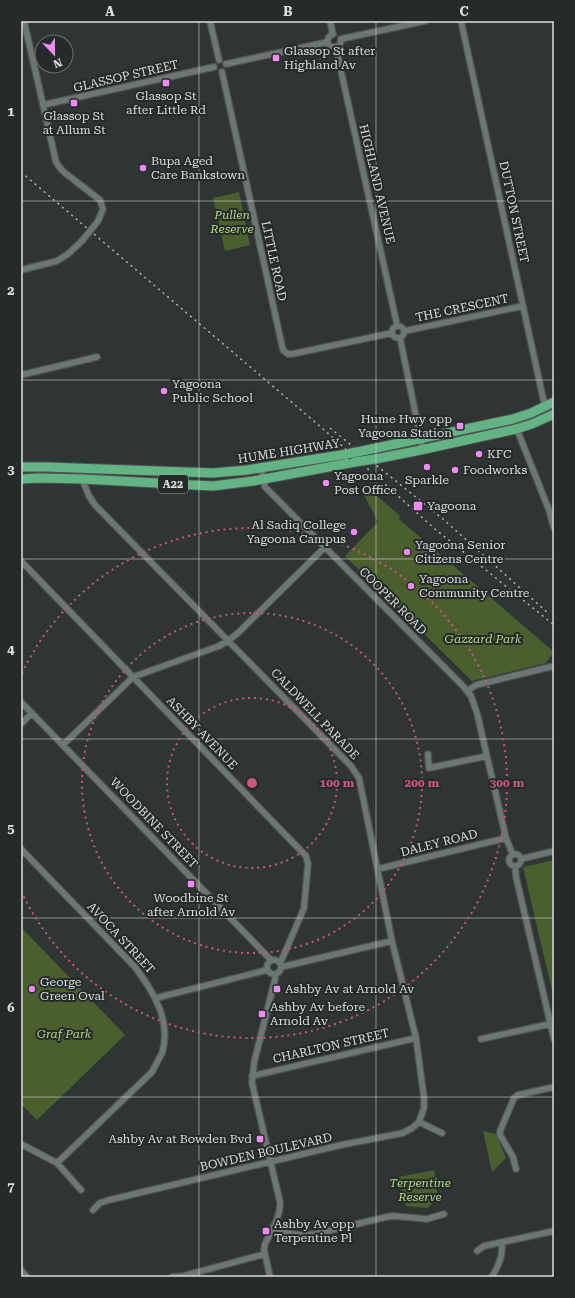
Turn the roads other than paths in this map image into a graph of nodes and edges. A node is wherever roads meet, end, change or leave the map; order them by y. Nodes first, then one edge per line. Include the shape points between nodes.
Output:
1 (24, 21) edge
2 (210, 21) edge
3 (330, 21) edge
4 (425, 21) edge
5 (461, 21) edge
6 (333, 34) junction
7 (341, 39) junction
8 (328, 42) junction
9 (336, 48) junction
10 (219, 60) junction
11 (226, 64) junction
12 (214, 67) junction
13 (222, 72) junction
14 (43, 105) junction
15 (21, 270) edge
16 (523, 306) junction
17 (397, 325) junction
18 (405, 331) junction
19 (392, 333) junction
20 (400, 338) junction
21 (97, 357) dead end
22 (21, 375) edge
23 (554, 402) edge
24 (545, 407) junction
25 (554, 414) edge
26 (513, 419) junction
27 (516, 428) junction
28 (421, 438) junction
29 (423, 450) junction
30 (21, 467) edge
31 (261, 468) junction
32 (21, 479) edge
33 (263, 479) junction
34 (82, 480) junction
35 (554, 528) edge
36 (324, 548) junction
37 (21, 561) edge
38 (228, 641) junction
39 (554, 666) edge
40 (133, 677) junction
41 (468, 691) junction
42 (21, 702) edge
43 (32, 713) junction
44 (21, 724) edge
45 (63, 745) junction
46 (428, 754) dead end
47 (487, 756) junction
48 (506, 838) junction
49 (21, 849) edge
50 (554, 851) edge
51 (513, 854) junction
52 (521, 859) junction
53 (515, 866) junction
54 (378, 869) junction
55 (392, 940) junction
56 (271, 960) junction
57 (280, 965) junction
58 (267, 970) junction
59 (275, 975) junction
60 (156, 998) junction
61 (550, 1024) junction
62 (416, 1038) junction
63 (481, 1039) dead end
64 (554, 1039) edge
65 (252, 1076) junction
66 (554, 1087) edge
67 (419, 1122) junction
68 (442, 1133) dead end
69 (21, 1144) edge
70 (270, 1162) junction
71 (57, 1164) junction
72 (516, 1169) dead end
73 (81, 1190) dead end
74 (93, 1210) dead end
75 (444, 1214) dead end
76 (273, 1226) junction
77 (554, 1231) edge
78 (502, 1242) junction
79 (477, 1251) dead end
80 (265, 1254) junction
81 (21, 1270) edge
82 (183, 1276) edge
83 (27, 1277) edge
84 (172, 1277) edge
85 (270, 1277) edge
86 (492, 1277) edge

1 - 14 street
2 - 10 street
3 - 6 street
4 - 7 street
5 - 16 street, DUTTON STREET
6 - 7 street via 337,34
6 - 8 street
7 - 9 street via 340,46
8 - 9 street via 331,47
8 - 11 street
9 - 17 street, HIGHLAND AVENUE
10 - 11 street
10 - 12 street via 214,63
11 - 13 street
12 - 13 street
12 - 14 street, GLASSOP STREET
13 - 19 street, LITTLE ROAD via 285,352 292,354
14 - 15 street, bridge via 54,155 60,168 100,200 102,209 98,221 68,254 57,261
16 - 18 street, THE CRESCENT
16 - 24 street, DUTTON STREET
17 - 18 street
17 - 19 street
18 - 20 street
19 - 20 street
20 - 28 street
21 - 22 street
23 - 24 highway, HUME HIGHWAY / A22
24 - 26 highway, HUME HIGHWAY / A22
25 - 27 highway, HUME HIGHWAY / A22
26 - 27 street
26 - 28 highway, HUME HIGHWAY / A22
27 - 29 highway, HUME HIGHWAY / A22
27 - 35 street
28 - 29 street
28 - 31 highway, HUME HIGHWAY / A22, bridge via 347,454
29 - 33 highway, HUME HIGHWAY / A22, bridge
30 - 31 highway, HUME HIGHWAY / A22 via 198,473
31 - 33 street, COOPER ROAD
32 - 34 highway, HUME HIGHWAY / A22
33 - 34 highway, HUME HIGHWAY / A22 via 202,486
33 - 36 street, COOPER ROAD via 265,487
34 - 38 street, CALDWELL PARADE via 95,505
36 - 38 street
36 - 41 street, COOPER ROAD
37 - 40 street, ASHBY AVENUE
38 - 40 street
38 - 54 street, CALDWELL PARADE via 351,766 359,778
39 - 41 street via 482,683
40 - 45 street
40 - 57 street, ASHBY AVENUE via 306,856 308,864 304,908
41 - 47 street, COOPER ROAD via 476,707
42 - 43 street, WOODBINE STREET
43 - 44 street
43 - 45 street, WOODBINE STREET
45 - 56 street, WOODBINE STREET
46 - 47 street via 428,768
47 - 48 street, COOPER ROAD
48 - 51 street, COOPER ROAD
48 - 54 street, DALEY ROAD
49 - 60 street, AVOCA STREET via 135,967
50 - 52 street
51 - 52 street
51 - 53 street via 509,861
52 - 53 street via 520,864
53 - 61 street
54 - 55 street, CALDWELL PARADE
55 - 57 street
55 - 62 street, CALDWELL PARADE
56 - 57 street via 276,960
56 - 58 street via 267,964
57 - 59 street via 280,972
58 - 59 street
58 - 60 street
59 - 65 street
60 - 71 street, AVOCA STREET via 163,1020 164,1042 152,1072
61 - 63 street
61 - 64 street
62 - 65 street, CHARLTON STREET
62 - 67 street, CALDWELL PARADE via 424,1098 424,1108
65 - 70 street
66 - 72 street via 514,1098 500,1135 513,1157
67 - 68 street
67 - 70 street, BOWDEN BOULEVARD via 402,1133
69 - 71 street
70 - 74 street, BOWDEN BOULEVARD via 109,1200 100,1203
70 - 76 street via 280,1202
71 - 73 street
75 - 76 street via 427,1219 386,1217 315,1234 300,1235
76 - 80 street via 265,1244
77 - 78 street
78 - 79 street via 484,1246
78 - 86 street via 502,1258
80 - 82 street
80 - 85 street
81 - 83 street
82 - 84 street

